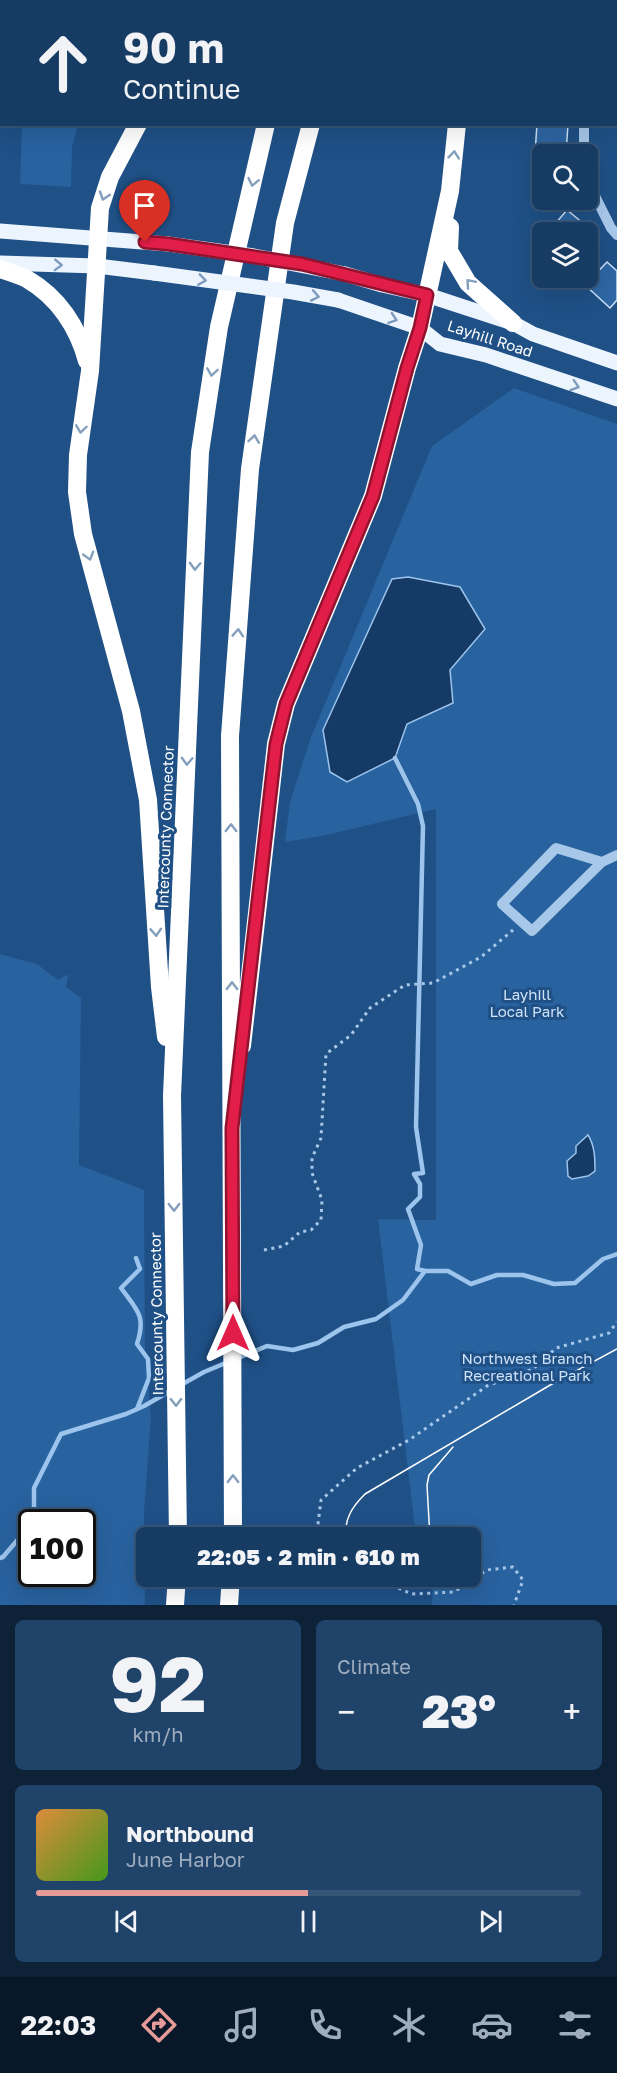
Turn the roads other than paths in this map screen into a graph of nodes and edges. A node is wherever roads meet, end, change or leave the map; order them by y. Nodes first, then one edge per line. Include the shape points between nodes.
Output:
1 (137, 126) edge
2 (266, 126) edge
3 (310, 126) edge
4 (457, 126) edge
5 (584, 126) edge
6 (584, 144) edge
7 (450, 191) junction
8 (598, 202) edge
9 (0, 231) edge
10 (617, 235) edge
11 (99, 238) junction
12 (0, 263) edge
13 (98, 266) junction
14 (0, 269) edge
15 (427, 295) junction
16 (513, 323) junction
17 (420, 328) junction
18 (617, 363) edge
19 (90, 371) junction
20 (617, 399) edge
21 (617, 855) edge
22 (602, 862) junction
23 (172, 1096) junction
24 (232, 1128) junction
25 (178, 1527) edge
26 (233, 1527) edge
27 (176, 1587) edge
28 (230, 1587) edge
29 (175, 1605) edge
30 (229, 1605) edge

1 -> 11 highway via 110,177 100,207
2 -> 23 highway, Intercounty Connector via 219,327 200,452
24 -> 3 highway via 231,736 250,469 285,223
7 -> 4 highway
5 - 6 street
7 - 15 highway
16 -> 7 highway via 468,284 449,251
8 - 10 street
9 - 11 main road, Layhill Road
11 - 13 highway
11 - 15 main road, Layhill Road, bridge via 302,264
12 -> 13 main road, Layhill Road
13 -> 17 main road, Layhill Road, bridge via 338,300
13 - 19 highway
14 - 19 highway via 27,279 53,298 81,339
15 - 16 main road, Layhill Road
15 - 17 highway
16 - 18 main road, Layhill Road via 533,334
17 -> 20 main road, Layhill Road via 440,344 486,355
17 - 24 highway via 373,496 286,704 276,744
19 -> 23 highway via 77,492 83,534 131,711 148,800 160,987
21 - 22 street
22 - 22 street via 532,931 502,904 556,848
23 -> 25 highway, Intercounty Connector
26 -> 24 highway
27 - 29 highway
28 - 30 highway

